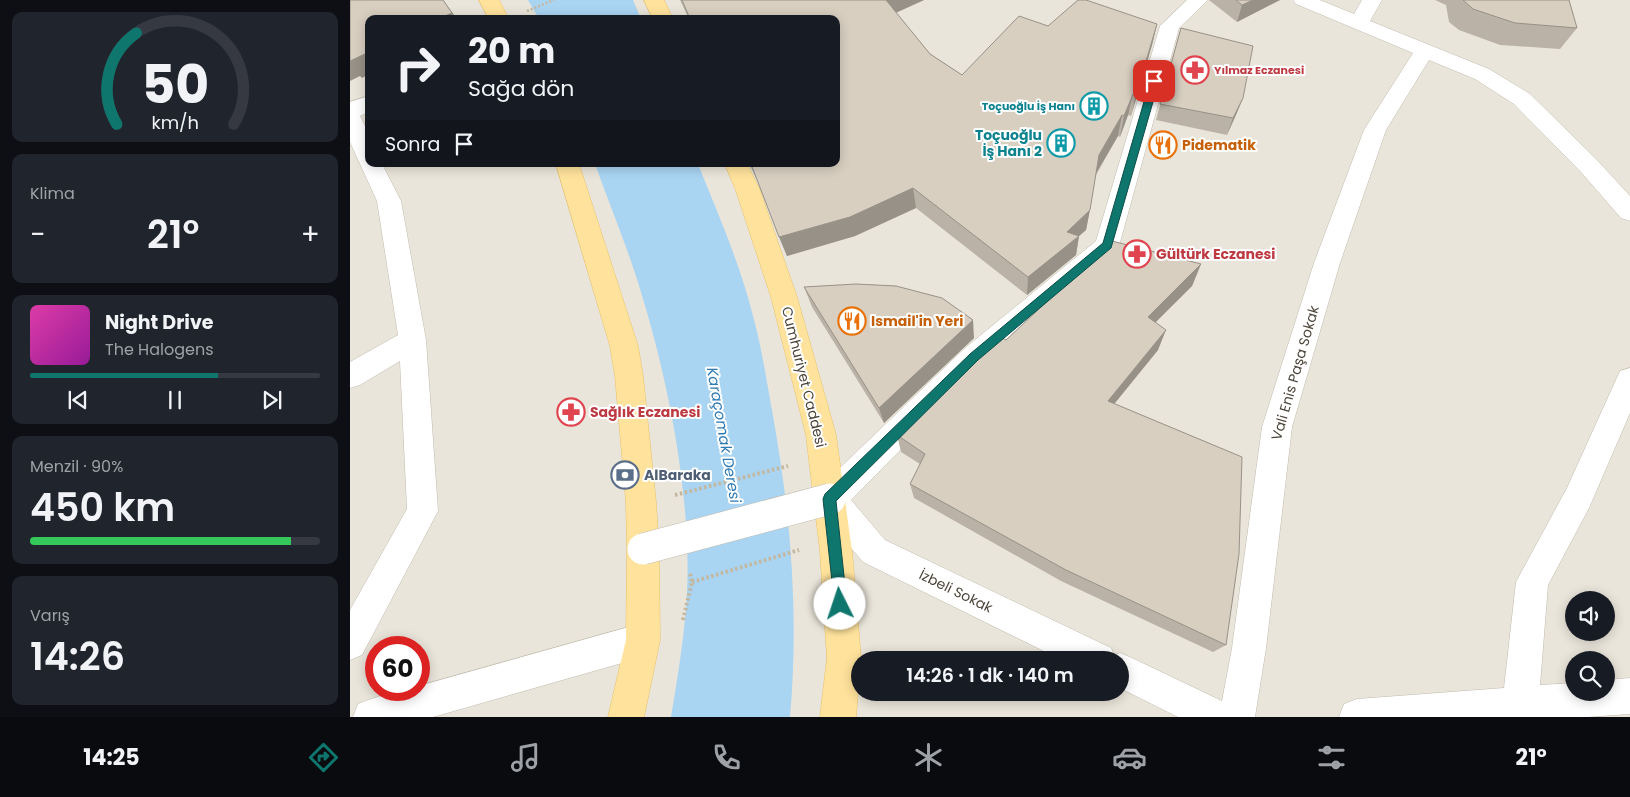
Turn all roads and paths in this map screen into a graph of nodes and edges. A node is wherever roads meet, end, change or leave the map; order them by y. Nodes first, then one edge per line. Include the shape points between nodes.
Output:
1 (489, 0) edge
2 (554, 0) edge
3 (654, 0) edge
4 (1198, 0) edge
5 (1303, 0) edge
6 (1372, 0) edge
7 (527, 11) dead end
8 (497, 15) edge
9 (661, 15) edge
10 (1359, 22) junction
11 (1424, 51) junction
12 (365, 105) edge
13 (350, 111) edge
14 (350, 118) edge
15 (365, 150) edge
16 (372, 167) edge
17 (568, 167) edge
18 (737, 167) edge
19 (1630, 212) edge
20 (412, 340) junction
21 (350, 376) edge
22 (1630, 380) edge
23 (798, 464) dead end
24 (675, 496) dead end
25 (830, 499) junction
26 (643, 549) junction
27 (802, 549) dead end
28 (692, 582) dead end
29 (643, 640) junction
30 (350, 643) edge
31 (1080, 651) edge
32 (1129, 674) edge
33 (1630, 696) edge
34 (1520, 711) edge
35 (371, 717) edge
36 (626, 717) edge
37 (838, 717) edge
38 (1216, 717) edge
39 (1237, 717) edge
40 (1357, 717) edge

1 - 8 main road
2 - 7 path
3 - 9 main road
4 - 25 street via 1170,26 1108,246 974,357
5 - 10 street
6 - 10 street
10 - 11 street
11 - 19 street via 1482,74 1522,99 1590,166
11 - 39 street, Vali Enis Paşa Sokak via 1375,130 1327,263 1277,426
12 - 13 street
14 - 15 street
16 - 20 street via 389,201
17 - 26 main road via 624,346
18 - 25 main road, Cumhuriyet Caddesi via 784,297 821,435
20 - 21 street
20 - 30 street via 423,511
22 - 34 street via 1578,498 1532,582
23 - 24 path
25 - 26 street, bridge
25 - 31 street, İzbeli Sokak via 874,551
25 - 37 main road, Cumhuriyet Caddesi via 844,658
26 - 29 main road
27 - 28 path
29 - 35 street
29 - 36 main road
32 - 38 street
33 - 34 street
34 - 40 street

